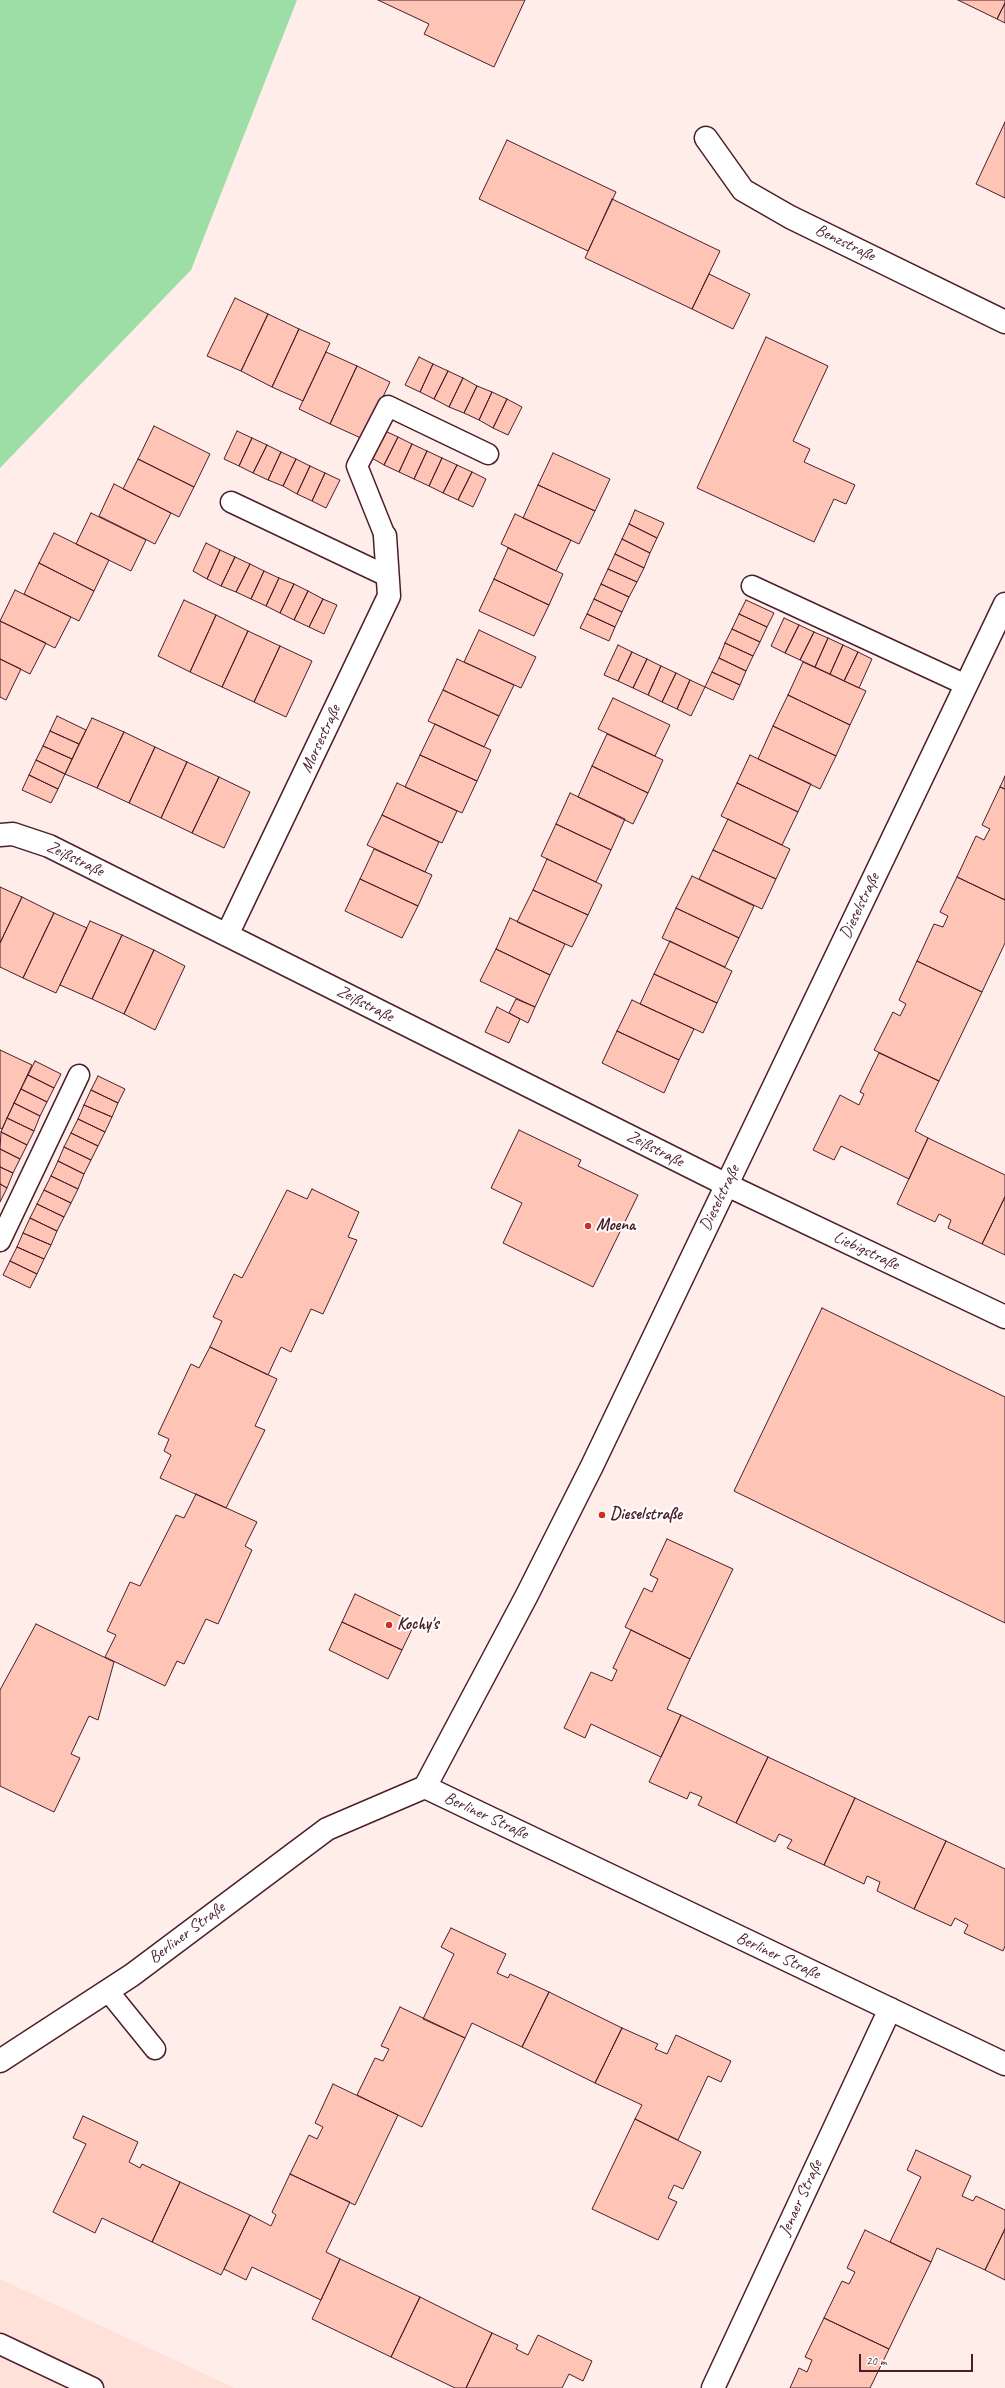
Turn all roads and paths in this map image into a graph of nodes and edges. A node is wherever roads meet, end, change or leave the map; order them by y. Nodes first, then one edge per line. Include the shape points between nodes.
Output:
1 (706, 138) dead end
2 (1005, 322) edge
3 (488, 454) dead end
4 (231, 502) dead end
5 (385, 536) joint
6 (387, 576) junction
7 (752, 586) dead end
8 (1005, 604) edge
9 (966, 685) junction
10 (0, 835) edge
11 (227, 935) junction
12 (79, 1075) dead end
13 (727, 1184) junction
14 (0, 1241) edge
15 (1005, 1317) edge
16 (425, 1788) junction
17 (108, 1991) junction
18 (890, 2009) junction
19 (155, 2049) dead end
20 (0, 2062) edge
21 (1005, 2064) edge
22 (0, 2344) edge
23 (93, 2388) edge
24 (713, 2388) edge

1 - 2 street, Benzstraße via 743,190 790,217
3 - 5 lane via 388,406 357,466
4 - 6 lane
5 - 6 street, Morsestraße
6 - 11 street, Morsestraße via 389,596
7 - 9 lane
8 - 9 street, Dieselstraße
9 - 13 street, Dieselstraße
10 - 11 street, Zeißstraße via 14,834 49,846
11 - 13 street, Zeißstraße
12 - 14 lane
13 - 15 street, Liebigstraße
13 - 16 street, Dieselstraße via 550,1550
16 - 17 street, Berliner Straße via 327,1829
16 - 18 street, Berliner Straße
17 - 19 lane
17 - 20 street, Berliner Straße
18 - 21 street, Berliner Straße
18 - 24 street, Jenaer Straße
22 - 23 lane

